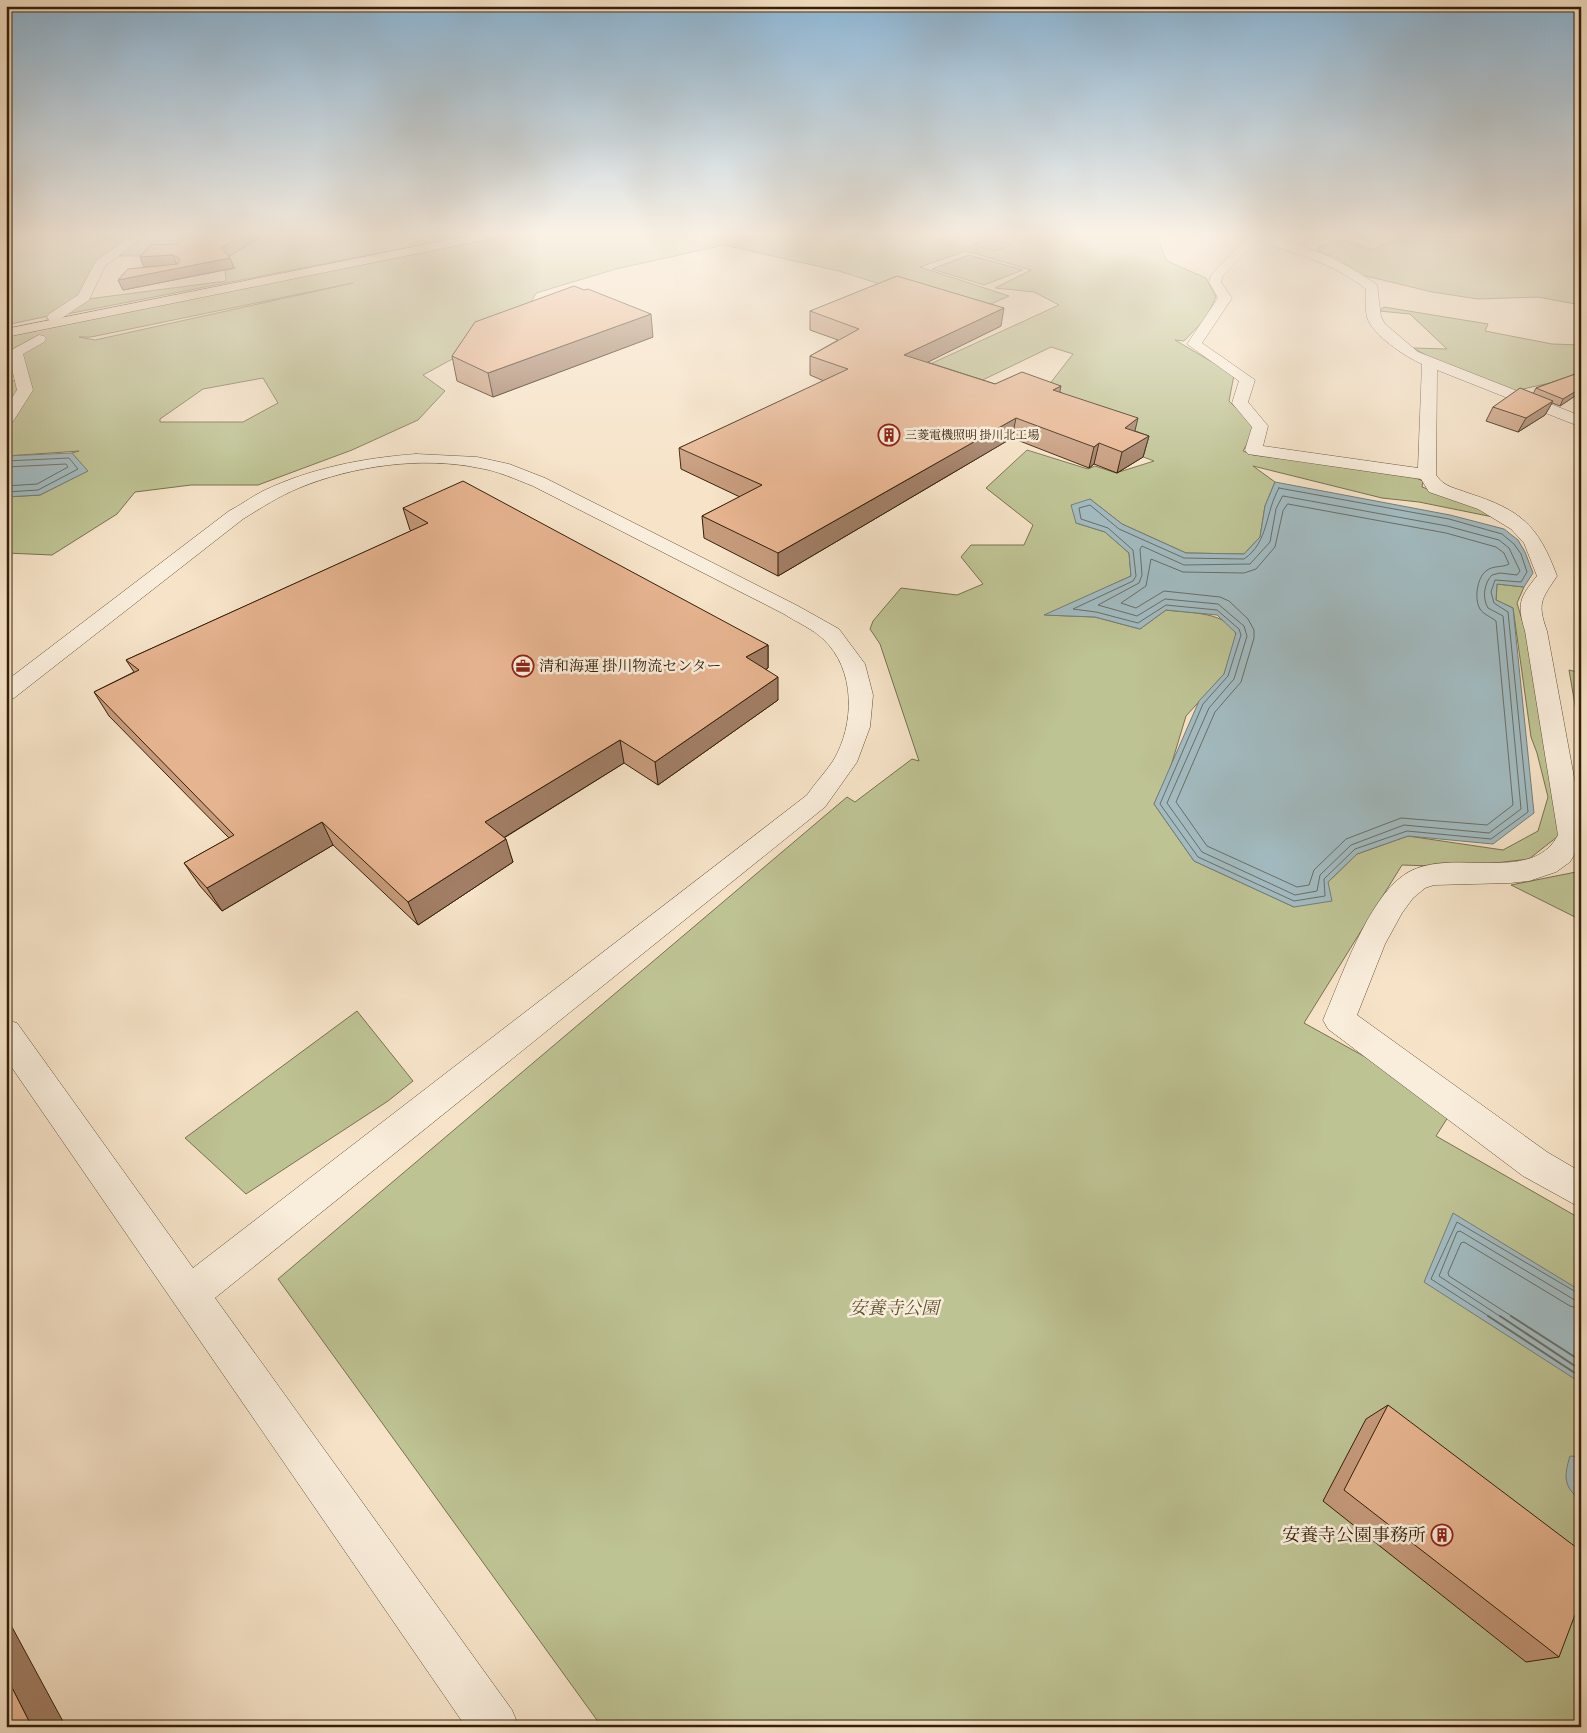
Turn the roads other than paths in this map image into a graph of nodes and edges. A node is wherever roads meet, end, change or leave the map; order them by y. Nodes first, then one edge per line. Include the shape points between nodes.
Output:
1 (85, 317) edge
2 (1212, 317) edge
3 (1374, 317) edge
4 (6, 333) edge
5 (39, 339) tunnel mouth
6 (1430, 362) junction
7 (6, 420) edge
8 (1581, 422) edge
9 (1427, 475) junction
10 (6, 693) edge
11 (6, 1033) edge
12 (1581, 1191) edge
13 (190, 1294) junction
14 (496, 1727) edge

1 - 4 highway
2 - 9 street via 1194,344 1247,380 1240,403 1260,426 1254,450
3 - 6 street via 1380,327 1413,355
5 - 7 street via 15,352 25,390
6 - 8 street
6 - 9 street
9 - 12 street via 1435,488 1493,508 1510,518 1529,535 1542,562 1547,576 1531,596 1528,606 1536,631 1571,835 1560,855 1544,866 1514,873 1442,873 1415,881 1392,904 1339,1020 1535,1164
10 - 13 street via 236,515 270,495 315,477 357,466 425,459 456,460 502,468 539,482 791,610 831,634 854,664 861,695 858,727 845,762 816,801
11 - 13 street
13 - 14 street

